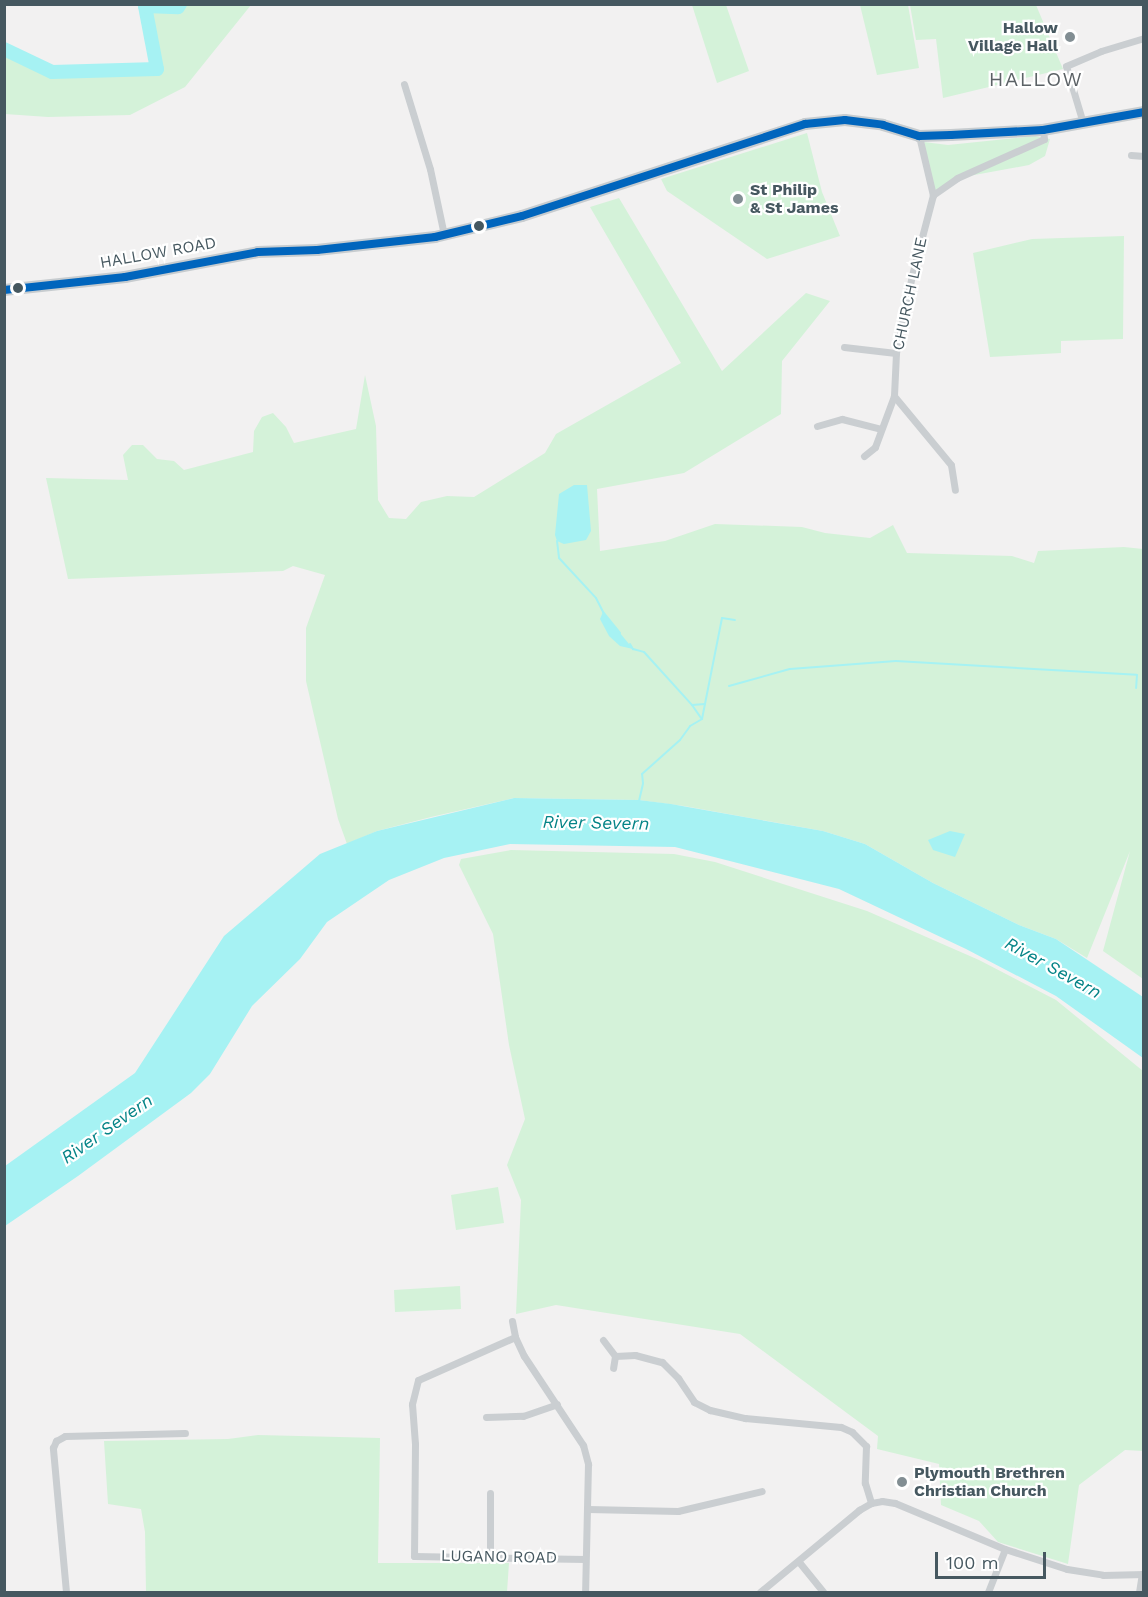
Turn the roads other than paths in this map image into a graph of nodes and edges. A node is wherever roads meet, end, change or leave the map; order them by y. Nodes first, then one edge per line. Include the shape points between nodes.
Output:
1 (1143, 38) edge
2 (404, 84) dead end
3 (1143, 112) edge
4 (1083, 123) junction
5 (1043, 130) junction
6 (919, 136) junction
7 (1131, 155) dead end
8 (1143, 156) edge
9 (933, 195) junction
10 (444, 235) junction
11 (4, 290) edge
12 (844, 346) dead end
13 (896, 353) junction
14 (894, 396) junction
15 (817, 426) dead end
16 (881, 429) junction
17 (864, 456) dead end
18 (955, 490) dead end
19 (512, 1321) dead end
20 (515, 1337) junction
21 (603, 1341) dead end
22 (615, 1356) junction
23 (613, 1368) dead end
24 (557, 1404) junction
25 (486, 1417) dead end
26 (185, 1433) dead end
27 (762, 1491) dead end
28 (490, 1494) dead end
29 (871, 1503) junction
30 (588, 1509) junction
31 (1005, 1549) junction
32 (490, 1557) junction
33 (585, 1559) junction
34 (799, 1562) junction
35 (1143, 1574) edge
36 (66, 1593) edge
37 (585, 1593) edge
38 (760, 1593) edge
39 (823, 1593) edge
40 (988, 1593) edge
41 (1139, 1593) edge

1 - 4 street via 1066,66
2 - 10 street
3 - 4 main road, HALLOW ROAD
4 - 5 main road, HALLOW ROAD
5 - 6 main road, HALLOW ROAD
5 - 9 street via 1044,139 957,178
6 - 9 street, CHURCH LANE
6 - 10 main road, HALLOW ROAD via 883,125 846,120 805,124 522,216
7 - 8 street
9 - 13 street, CHURCH LANE
10 - 11 main road, HALLOW ROAD via 317,250 258,252 126,277
12 - 13 street
13 - 14 street, CHURCH LANE
14 - 16 street, CHURCH LANE
14 - 18 street via 951,465
15 - 16 street via 842,419
16 - 17 street, CHURCH LANE via 875,447
19 - 20 street
20 - 24 street
20 - 32 street, LUGANO ROAD via 418,1380 412,1404 414,1556
21 - 22 street
22 - 23 street
22 - 29 street via 635,1355 662,1362 694,1402 710,1410 746,1418 841,1427 852,1432 866,1446 865,1483
24 - 25 street via 523,1416
24 - 30 street via 583,1445 588,1464
26 - 36 street via 64,1436 57,1441 53,1448
27 - 30 street via 678,1510
28 - 32 street
29 - 31 street via 895,1503
29 - 34 street
30 - 33 street
31 - 35 street via 1103,1575
31 - 40 street
32 - 33 street, LUGANO ROAD
33 - 37 street
34 - 38 street
34 - 39 street
35 - 41 street

